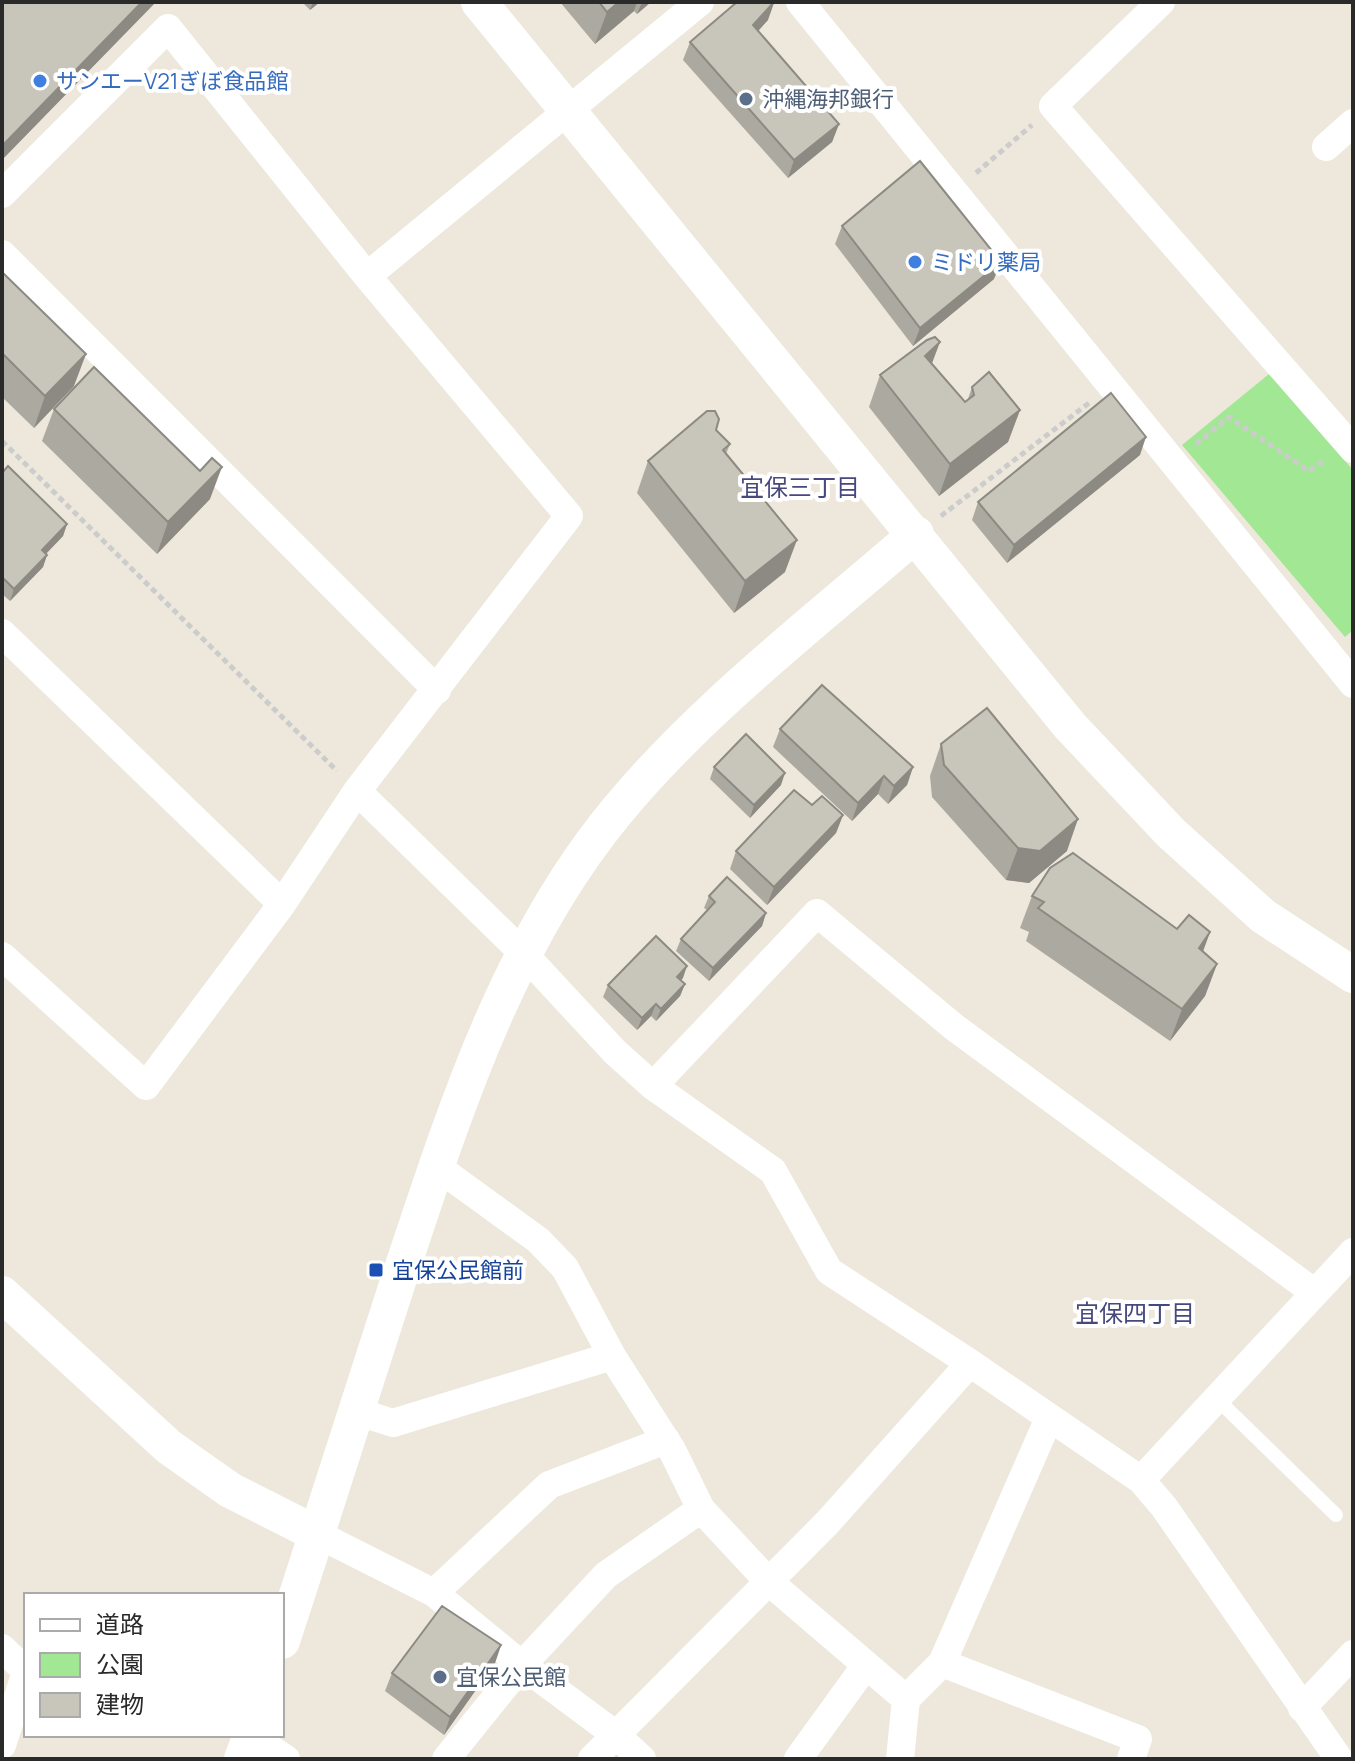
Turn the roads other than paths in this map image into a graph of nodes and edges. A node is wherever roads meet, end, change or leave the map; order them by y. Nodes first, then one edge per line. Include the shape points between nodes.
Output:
1 (479, 2) edge
2 (700, 2) edge
3 (800, 2) edge
4 (1161, 2) edge
5 (567, 113) junction
6 (1353, 123) edge
7 (1326, 147) dead end
8 (2, 194) edge
9 (2, 254) edge
10 (367, 276) junction
11 (1350, 446) edge
12 (916, 534) junction
13 (2, 633) edge
14 (1353, 684) edge
15 (437, 690) junction
16 (357, 791) junction
17 (282, 904) junction
18 (524, 954) junction
19 (2, 956) edge
20 (1353, 975) edge
21 (653, 1086) junction
22 (436, 1166) junction
23 (1353, 1252) edge
24 (1315, 1293) junction
25 (2, 1294) edge
26 (612, 1356) junction
27 (970, 1363) junction
28 (1216, 1398) junction
29 (355, 1411) junction
30 (1049, 1418) junction
31 (666, 1440) junction
32 (1141, 1480) junction
33 (701, 1509) junction
34 (1336, 1515) dead end
35 (317, 1534) junction
36 (768, 1581) junction
37 (434, 1593) junction
38 (284, 1635) edge
39 (2, 1648) edge
40 (1353, 1654) edge
41 (942, 1663) junction
42 (522, 1665) junction
43 (866, 1665) junction
44 (24, 1670) edge
45 (24, 1678) edge
46 (906, 1699) junction
47 (1302, 1708) junction
48 (616, 1735) junction
49 (250, 1737) edge
50 (254, 1737) edge
51 (2, 1745) edge
52 (242, 1759) edge
53 (286, 1759) edge
54 (446, 1759) edge
55 (592, 1759) edge
56 (642, 1759) edge
57 (798, 1759) edge
58 (900, 1759) edge
59 (1131, 1759) edge
60 (1339, 1759) edge

1 - 5 street
2 - 5 street
3 - 14 street
4 - 11 street via 1053,106
5 - 10 street
5 - 12 street
6 - 7 street
8 - 10 street via 168,28
9 - 15 street
10 - 15 street via 569,516
12 - 18 street via 689,732 616,811 565,882
12 - 20 street via 1070,726 1171,833 1263,916
13 - 17 street
15 - 16 street
16 - 17 street
16 - 18 street
17 - 19 street via 146,1086
18 - 21 street
18 - 22 street via 480,1047
21 - 24 street via 817,913 954,1027
21 - 27 street via 773,1171 829,1271
22 - 26 street via 538,1240 565,1268
22 - 29 street
23 - 24 street
24 - 28 street
25 - 35 street via 169,1447 230,1490
26 - 29 street via 393,1423
26 - 31 street
27 - 30 street
27 - 36 street
28 - 32 street
28 - 34 lane
29 - 35 street
30 - 32 street
30 - 41 street
31 - 33 street
31 - 37 street via 549,1485
32 - 47 street
33 - 36 street
33 - 42 street via 606,1575
35 - 37 street
35 - 38 street
36 - 43 street
36 - 48 street
37 - 42 street
39 - 44 street
40 - 47 street
41 - 46 street
41 - 59 street via 1138,1739
42 - 48 street
42 - 54 street
43 - 46 street
43 - 57 street
45 - 51 street
46 - 58 street
47 - 60 street
48 - 55 street
48 - 56 street
49 - 52 street
50 - 53 street

